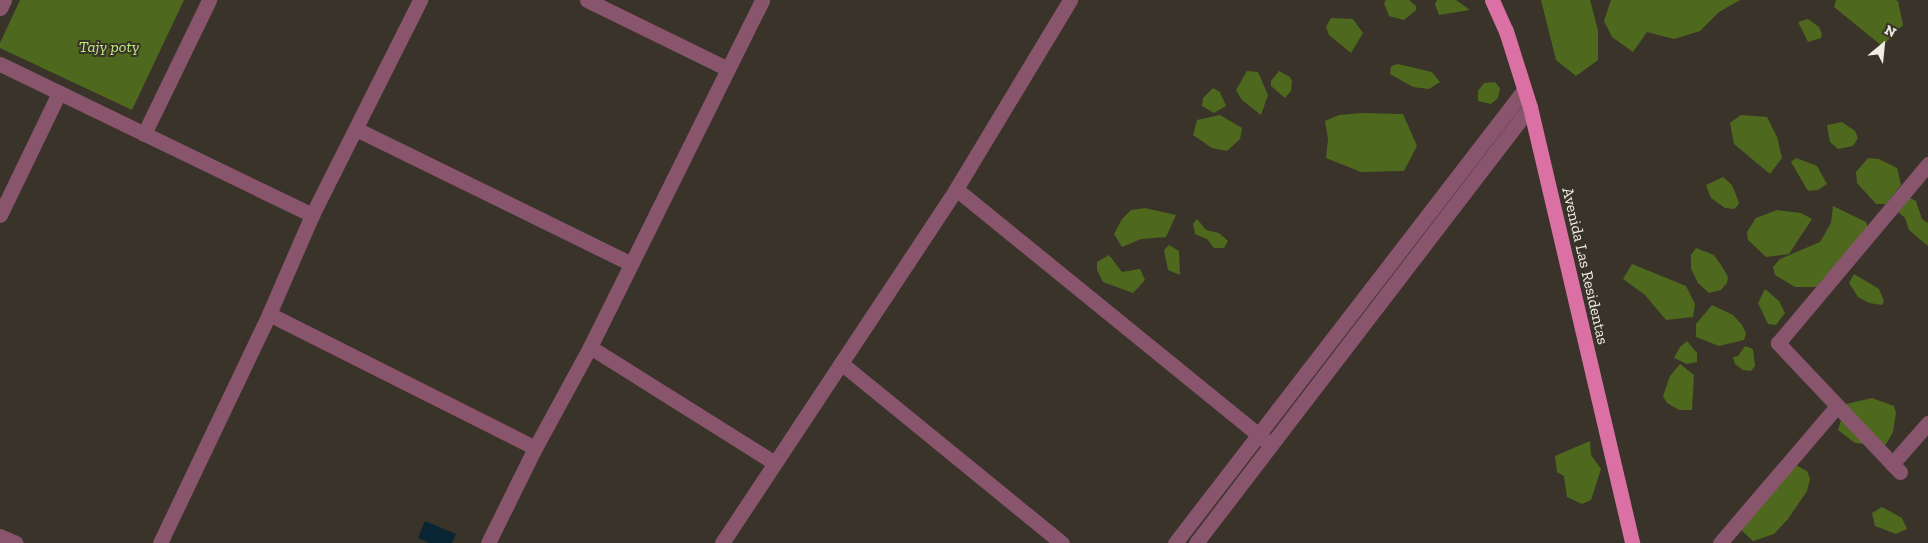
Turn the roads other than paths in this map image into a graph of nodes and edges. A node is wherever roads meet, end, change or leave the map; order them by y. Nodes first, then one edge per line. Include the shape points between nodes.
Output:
1 (4, 0) edge
2 (209, 0) edge
3 (420, 0) edge
4 (587, 0) edge
5 (762, 0) edge
6 (1070, 0) edge
7 (1492, 0) edge
8 (0, 8) edge
9 (0, 64) edge
10 (728, 69) junction
11 (1524, 90) junction
12 (59, 93) junction
13 (1530, 107) junction
14 (356, 129) junction
15 (144, 134) junction
16 (1928, 164) edge
17 (956, 189) junction
18 (0, 215) edge
19 (312, 215) junction
20 (630, 263) junction
21 (269, 314) junction
22 (590, 347) junction
23 (841, 363) junction
24 (1837, 406) junction
25 (1928, 423) edge
26 (1259, 435) junction
27 (1271, 445) junction
28 (535, 448) junction
29 (775, 463) junction
30 (0, 536) edge
31 (16, 543) edge
32 (160, 543) edge
33 (488, 543) edge
34 (722, 543) edge
35 (1062, 543) edge
36 (1175, 543) edge
37 (1196, 543) edge
38 (1632, 543) edge
39 (1720, 543) edge

1 - 8 street
2 - 15 street
3 - 14 street
4 - 10 street
5 - 10 street
6 - 17 street
7 - 11 main road, Avenida Las Residentas via 1506,31
9 - 12 street
10 - 20 street
11 - 13 main road, Avenida Las Residentas
11 - 26 street
12 - 15 street
12 - 18 street
13 - 27 street
13 - 38 main road, Avenida Las Residentas
14 - 19 street
14 - 20 street
15 - 19 street
16 - 24 street via 1778,343
17 - 23 street
17 - 26 street
19 - 21 street
20 - 22 street
21 - 28 street
21 - 32 street
22 - 28 street
22 - 29 street
23 - 29 street
23 - 35 street
24 - 25 street via 1896,468
24 - 39 street
26 - 27 street
26 - 36 street
27 - 37 street
28 - 33 street
29 - 34 street
30 - 31 street

